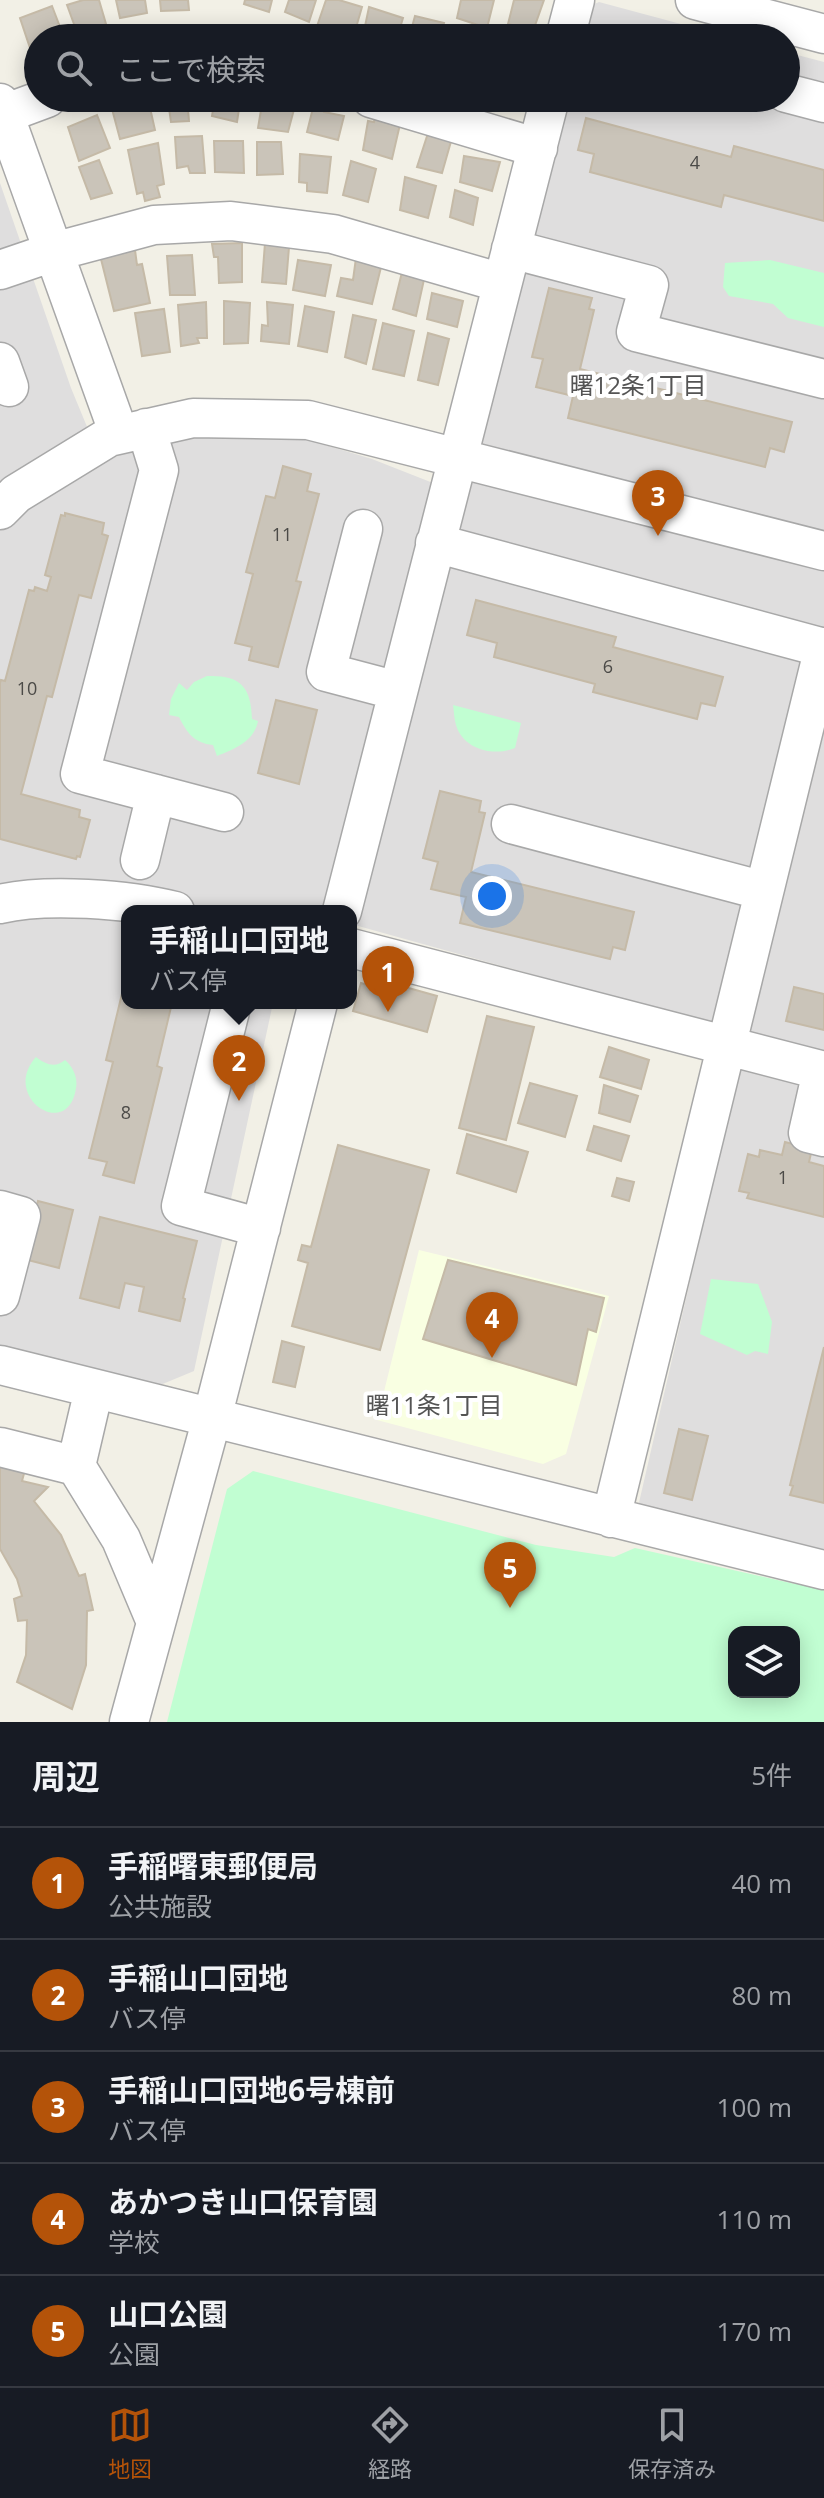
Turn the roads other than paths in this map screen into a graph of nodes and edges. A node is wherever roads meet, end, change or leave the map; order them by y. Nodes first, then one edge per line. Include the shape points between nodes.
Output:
1 (695, 0) edge
2 (758, 24) edge
3 (800, 32) edge
4 (824, 34) edge
5 (800, 97) edge
6 (824, 103) edge
7 (24, 104) edge
8 (2, 109) edge
9 (418, 112) edge
10 (547, 112) edge
11 (538, 148) junction
12 (53, 252) junction
13 (507, 266) junction
14 (0, 270) edge
15 (824, 379) edge
16 (132, 431) junction
17 (457, 458) junction
18 (0, 510) edge
19 (363, 529) dead end
20 (435, 543) junction
21 (824, 551) edge
22 (824, 648) edge
23 (398, 691) junction
24 (156, 794) junction
25 (224, 812) dead end
26 (511, 824) dead end
27 (140, 860) dead end
28 (764, 891) junction
29 (0, 904) edge
30 (153, 905) edge
31 (344, 905) edge
32 (357, 950) edge
33 (230, 1009) edge
34 (316, 1009) edge
35 (726, 1046) junction
36 (823, 1071) edge
37 (824, 1137) edge
38 (0, 1210) edge
39 (261, 1228) junction
40 (0, 1296) edge
41 (0, 1365) edge
42 (94, 1389) junction
43 (212, 1418) junction
44 (0, 1447) edge
45 (76, 1466) junction
46 (611, 1518) junction
47 (824, 1570) edge
48 (156, 1622) junction
49 (129, 1722) edge

1 - 2 street
3 - 4 street
5 - 6 street
7 - 8 street
8 - 12 street
9 - 11 street
10 - 11 street
11 - 13 street
12 - 13 street via 154,225 231,221
12 - 14 street
12 - 16 street
13 - 15 street via 649,285 636,332
13 - 17 street
16 - 17 street via 193,418 308,420
16 - 18 street via 109,437 16,494
16 - 24 street via 159,470 80,774
17 - 20 street
17 - 21 street
19 - 23 street via 326,672
20 - 22 street
20 - 23 street
22 - 28 street
23 - 31 street
24 - 25 street
24 - 27 street
26 - 28 street
28 - 35 street
29 - 30 street via 56,899
32 - 35 street
33 - 39 street via 181,1206
34 - 39 street
35 - 36 street
35 - 46 street
36 - 37 street via 808,1133
38 - 40 street via 21,1216
39 - 43 street
41 - 42 street
42 - 43 street
42 - 45 street
43 - 46 street
43 - 48 street
44 - 45 street
45 - 48 street via 121,1539
46 - 47 street
48 - 49 street

